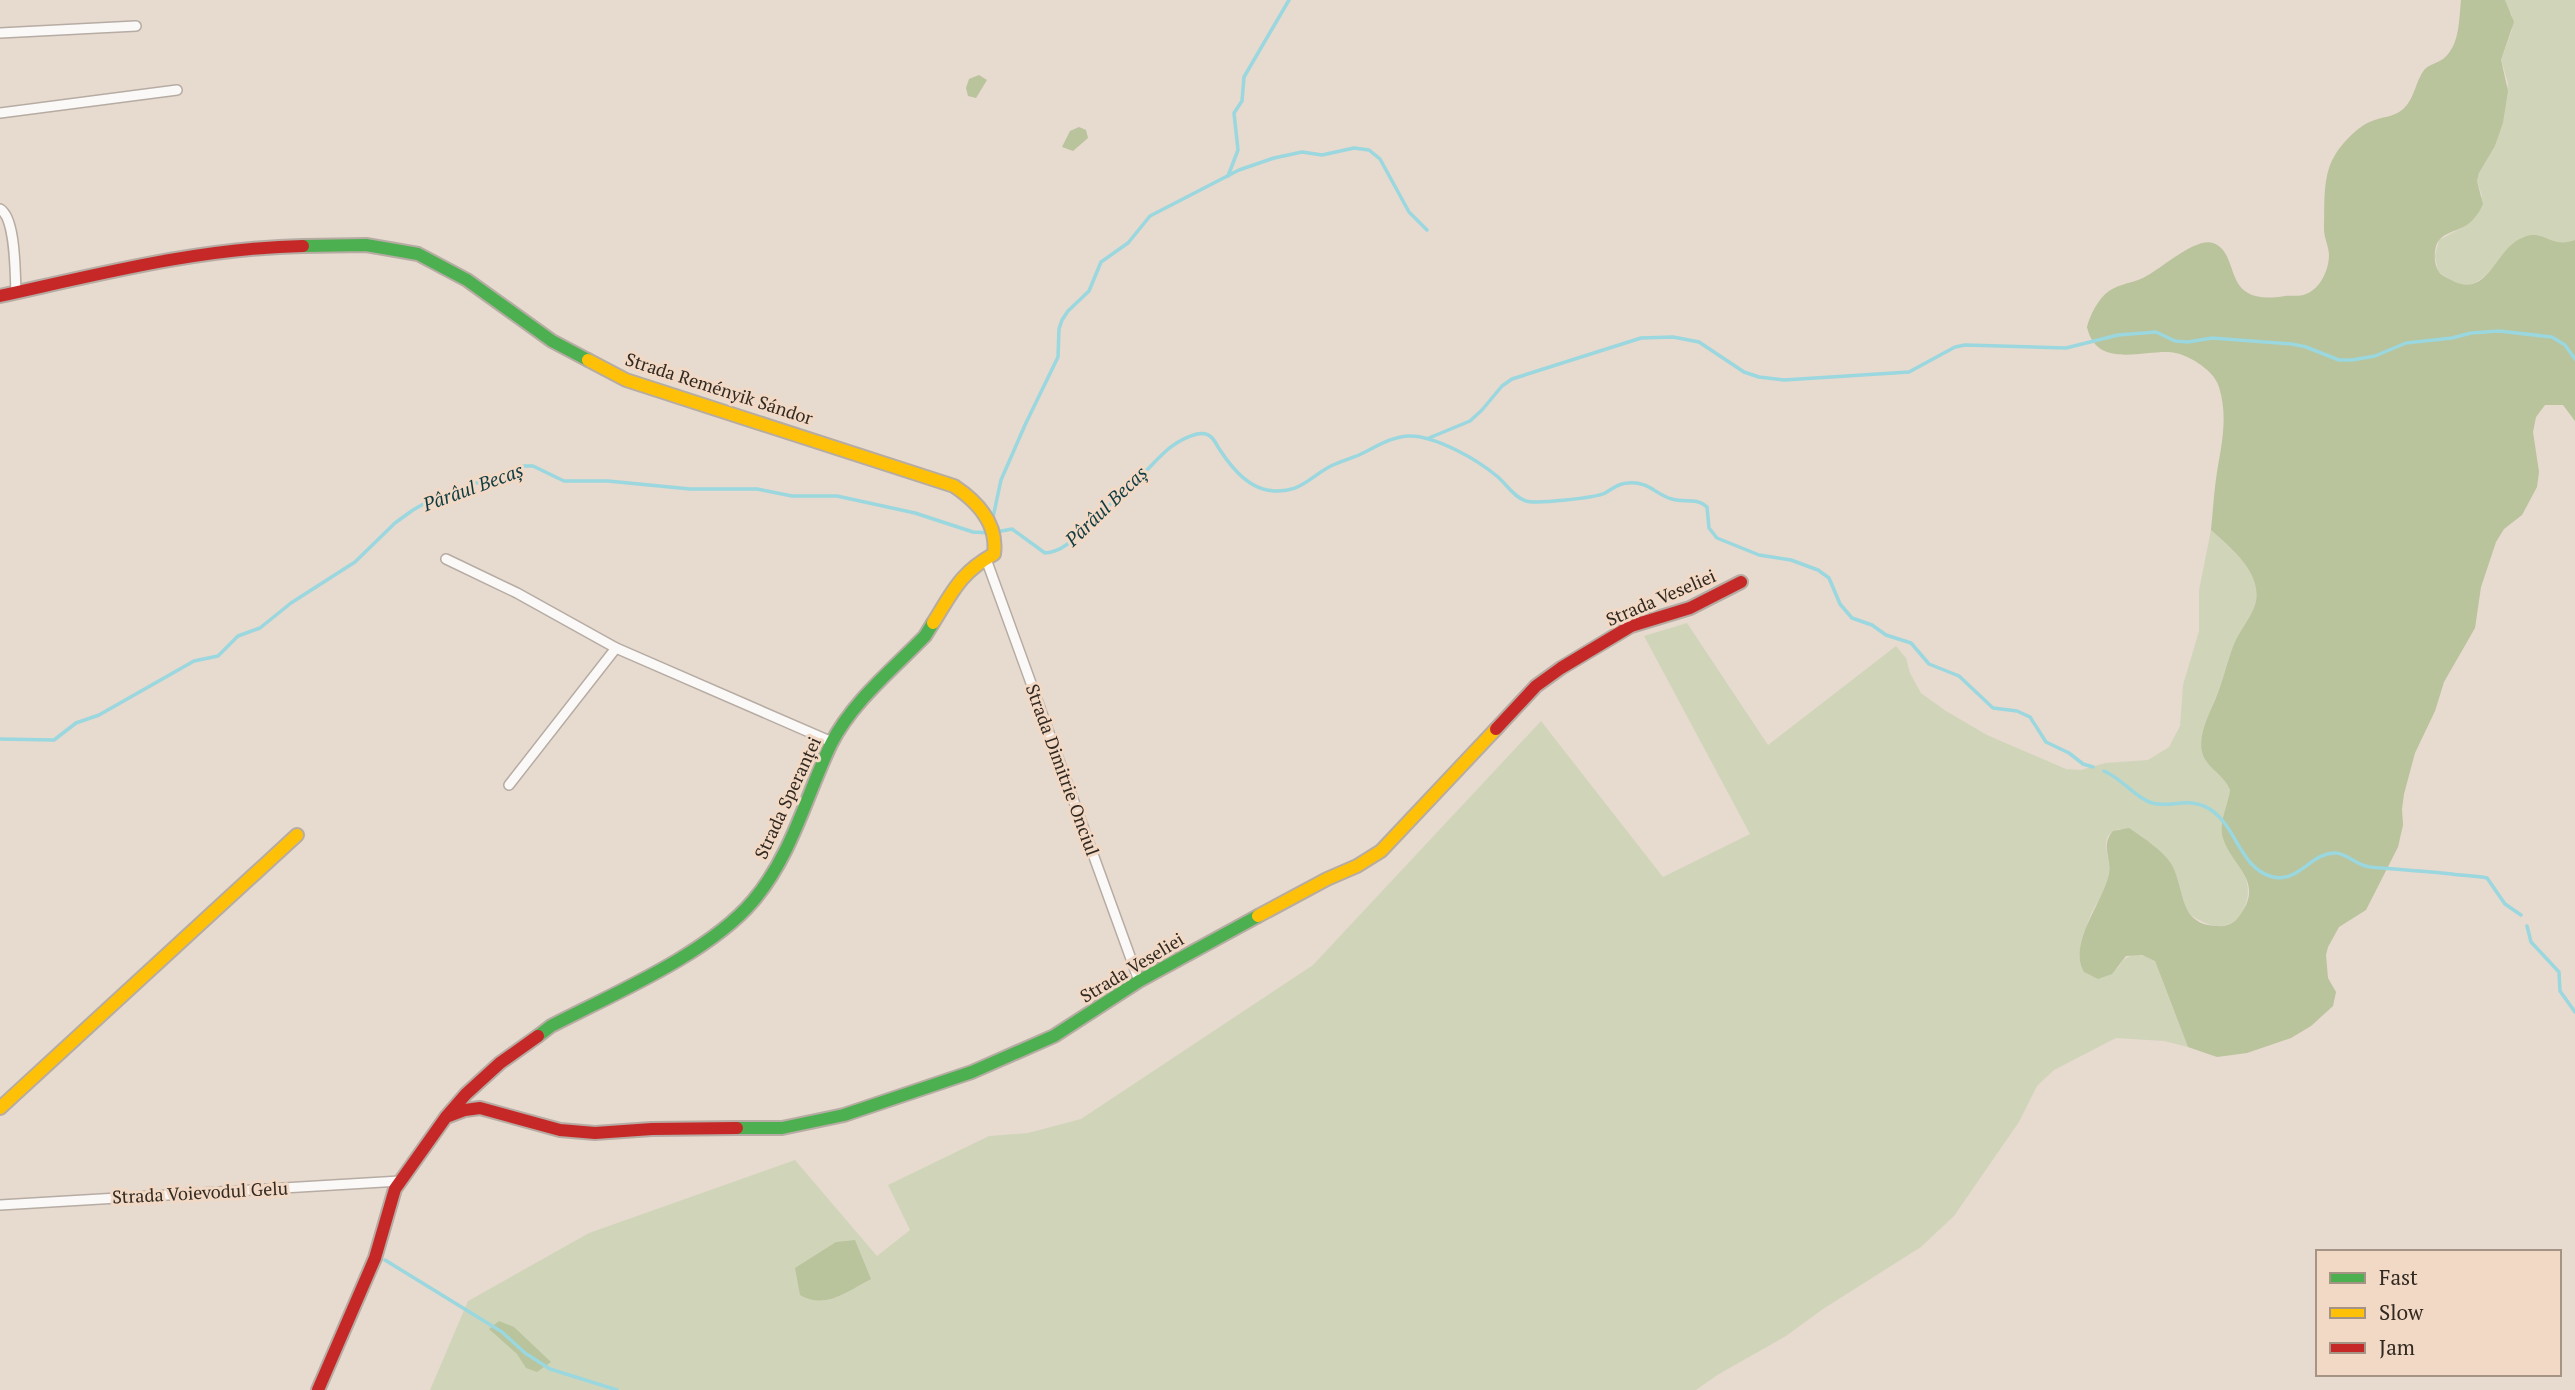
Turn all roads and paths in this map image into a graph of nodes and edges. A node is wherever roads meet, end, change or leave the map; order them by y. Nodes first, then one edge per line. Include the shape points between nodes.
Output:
1 (136, 26) dead end
2 (0, 33) edge
3 (177, 90) dead end
4 (0, 113) edge
5 (0, 209) edge
6 (16, 293) junction
7 (0, 296) edge
8 (990, 556) junction
9 (446, 559) dead end
10 (1741, 582) dead end
11 (615, 648) junction
12 (832, 742) junction
13 (509, 785) dead end
14 (297, 835) dead end
15 (1139, 981) junction
16 (0, 1108) edge
17 (446, 1117) junction
18 (400, 1181) junction
19 (0, 1205) edge
20 (318, 1390) edge

1 - 2 street
3 - 4 street
5 - 6 street via 7,215 12,241
6 - 7 street, Strada Reményik Sándor
6 - 8 street, Strada Reményik Sándor via 153,262 263,247 366,245 418,254 467,280 552,341 626,380 954,486 973,498 988,521 995,543
8 - 12 street, Strada Speranței via 960,579 925,636 857,706
8 - 15 street, Strada Dimitrie Onciul
9 - 11 street
10 - 15 street, Strada Veseliei via 1690,608 1631,626 1561,668 1536,686 1381,851
11 - 12 street
11 - 13 street
12 - 17 street, Strada Speranței via 778,866 743,912 654,974 551,1026 500,1063
14 - 16 street
15 - 17 street, Strada Veseliei via 1054,1036 1007,1059 813,1123 782,1128 595,1133 560,1130 480,1108
17 - 18 street, Strada Speranței
18 - 19 street, Strada Voievodul Gelu
18 - 20 street, Strada Speranței via 375,1258

